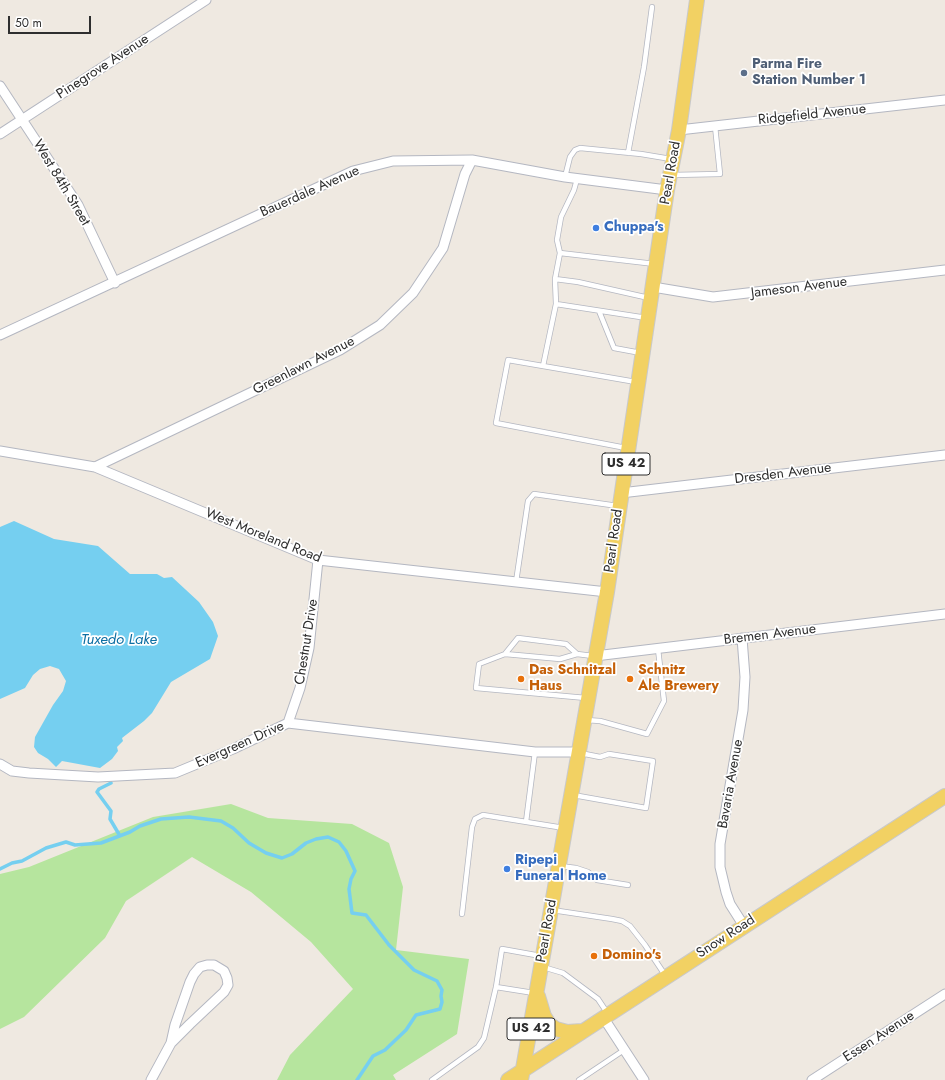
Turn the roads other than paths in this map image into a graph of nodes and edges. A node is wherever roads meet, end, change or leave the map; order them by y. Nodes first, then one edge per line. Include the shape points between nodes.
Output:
1 (206, 0) edge
2 (697, 0) edge
3 (652, 7) dead end
4 (0, 86) edge
5 (945, 100) edge
6 (22, 120) junction
7 (715, 125) junction
8 (679, 130) junction
9 (0, 134) edge
10 (628, 153) junction
11 (472, 160) junction
12 (673, 160) junction
13 (670, 175) junction
14 (565, 177) junction
15 (577, 178) junction
16 (667, 190) junction
17 (560, 253) junction
18 (656, 264) junction
19 (945, 270) edge
20 (555, 280) junction
21 (115, 283) junction
22 (652, 293) junction
23 (556, 304) junction
24 (599, 311) junction
25 (648, 319) junction
26 (0, 335) edge
27 (642, 354) junction
28 (543, 366) junction
29 (638, 382) junction
30 (628, 448) junction
31 (0, 451) edge
32 (945, 455) edge
33 (95, 467) junction
34 (620, 500) junction
35 (318, 560) junction
36 (516, 582) junction
37 (607, 592) junction
38 (945, 614) edge
39 (742, 638) junction
40 (658, 649) junction
41 (505, 654) junction
42 (577, 654) junction
43 (595, 656) junction
44 (588, 698) junction
45 (584, 720) junction
46 (288, 723) junction
47 (535, 752) junction
48 (578, 752) junction
49 (0, 764) edge
50 (571, 795) junction
51 (945, 796) edge
52 (526, 822) junction
53 (565, 828) junction
54 (559, 866) junction
55 (628, 885) dead end
56 (551, 910) junction
57 (462, 914) dead end
58 (744, 926) junction
59 (542, 961) junction
60 (666, 976) junction
61 (496, 987) junction
62 (537, 993) junction
63 (945, 994) edge
64 (605, 1016) junction
65 (582, 1031) junction
66 (171, 1043) junction
67 (624, 1050) junction
68 (522, 1075) edge
69 (151, 1080) edge
70 (432, 1080) edge
71 (508, 1080) edge
72 (579, 1080) edge
73 (644, 1080) edge
74 (812, 1080) edge

1 - 6 street, Pinegrove Avenue
2 - 8 main road, Pearl Road / US 42
3 - 10 lane
4 - 6 street, West 84th Street
5 - 7 street, Ridgefield Avenue
6 - 9 street, Pinegrove Avenue
6 - 21 street, West 84th Street via 78,205
7 - 8 street, Ridgefield Avenue
7 - 13 lane via 720,174
8 - 12 main road, Pearl Road / US 42
10 - 12 lane
10 - 14 lane via 580,148 570,157
11 - 14 street, Bauerdale Avenue
11 - 21 street, Bauerdale Avenue via 393,161 353,171
11 - 33 street, Greenlawn Avenue via 465,174 443,248 413,293 380,325 340,350
12 - 13 main road, Pearl Road / US 42
13 - 16 main road, Pearl Road / US 42
14 - 15 street, Bauerdale Avenue
15 - 16 street, Bauerdale Avenue
15 - 17 lane via 561,217 557,240
16 - 18 main road, Pearl Road / US 42
17 - 18 lane
17 - 20 lane
18 - 22 main road, Pearl Road / US 42
19 - 22 street, Jameson Avenue via 723,296
20 - 22 lane
20 - 23 lane
21 - 26 street, Bauerdale Avenue
22 - 25 main road, Pearl Road / US 42
23 - 24 lane
23 - 28 lane
24 - 25 lane
24 - 27 lane via 614,348
25 - 27 main road, Pearl Road / US 42
27 - 29 main road, Pearl Road / US 42
28 - 29 lane
28 - 30 lane via 508,360 496,423
29 - 30 main road, Pearl Road / US 42
30 - 34 main road, Pearl Road / US 42
31 - 33 street, West Moreland Road
32 - 34 street, Dresden Avenue
33 - 35 street, West Moreland Road
34 - 36 lane via 534,494 528,501
34 - 37 main road, Pearl Road / US 42
35 - 36 street, West Moreland Road
35 - 46 street, Chestnut Drive via 309,648 300,688
36 - 37 street, West Moreland Road
37 - 43 main road, Pearl Road / US 42
38 - 39 street, Bremen Avenue
39 - 40 street, Bremen Avenue
39 - 58 street, Bavaria Avenue via 745,677 743,710 720,844 720,867 730,904
40 - 43 street, Bremen Avenue
40 - 45 lane via 664,701 647,734 600,721
41 - 42 lane via 560,659
41 - 42 lane via 518,638 566,644
41 - 44 lane via 479,664 476,688
42 - 43 lane
43 - 44 main road, Pearl Road / US 42
44 - 45 main road, Pearl Road / US 42
45 - 48 main road, Pearl Road / US 42
46 - 47 street, Evergreen Drive
46 - 49 street, Evergreen Drive via 175,773 98,777 12,771
47 - 48 street, Evergreen Drive
47 - 52 lane
48 - 50 main road, Pearl Road / US 42
48 - 50 lane via 600,757 609,754 653,761 646,808
50 - 53 main road, Pearl Road / US 42
51 - 58 main road, Snow Road
52 - 53 lane
52 - 57 lane via 483,815 475,819
53 - 54 main road, Pearl Road / US 42
54 - 55 lane via 588,872 597,880
54 - 56 main road, Pearl Road / US 42
56 - 59 main road, Pearl Road / US 42
56 - 60 lane via 622,921 630,926 645,944
58 - 60 main road, Snow Road
59 - 61 lane via 502,949
59 - 62 main road, Pearl Road / US 42
59 - 64 lane via 598,999
60 - 64 main road, Snow Road
61 - 62 lane
61 - 70 lane via 484,1038 478,1047
62 - 65 main road via 549,1024 567,1032
62 - 68 main road, Pearl Road / US 42
63 - 74 street, Essen Avenue
64 - 65 main road, Snow Road
64 - 67 street
65 - 68 main road, Snow Road
66 - 66 street via 194,974 207,965 214,965 224,971 228,985 224,992
66 - 69 street
67 - 72 lane
67 - 73 street
68 - 71 main road, Snow Road

